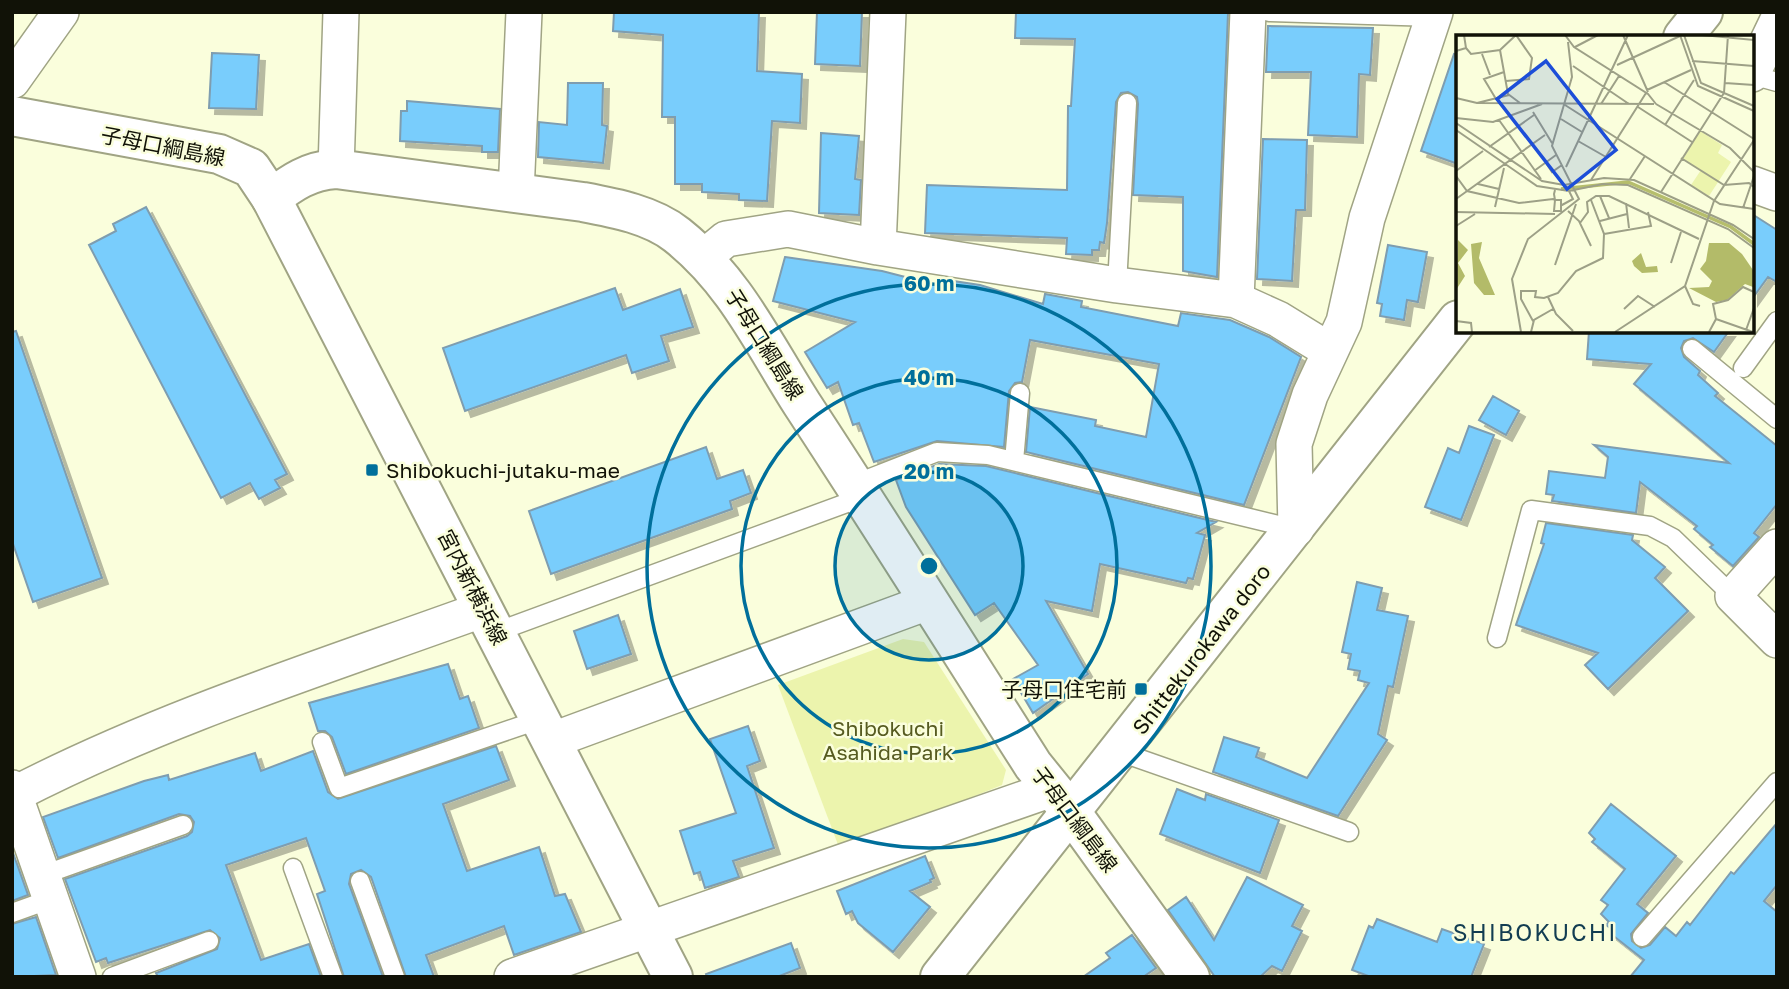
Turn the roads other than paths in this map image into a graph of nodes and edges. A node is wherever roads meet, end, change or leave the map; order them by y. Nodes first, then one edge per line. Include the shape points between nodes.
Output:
1 (61, 12) edge
2 (341, 12) edge
3 (524, 12) edge
4 (888, 12) edge
5 (1248, 12) edge
6 (1269, 12) edge
7 (1702, 12) edge
8 (1435, 14) edge
9 (1777, 22) edge
10 (1685, 35) edge
11 (1754, 70) edge
12 (1754, 75) edge
13 (12, 81) edge
14 (1777, 82) edge
15 (1127, 103) dead end
16 (12, 116) edge
17 (336, 169) junction
18 (1754, 185) edge
19 (516, 193) junction
20 (1777, 193) edge
21 (271, 198) junction
22 (878, 247) junction
23 (704, 258) junction
24 (1116, 285) junction
25 (1237, 300) junction
26 (1777, 321) edge
27 (1456, 323) edge
28 (1692, 349) dead end
29 (1330, 351) junction
30 (1743, 368) dead end
31 (1020, 393) dead end
32 (1777, 419) edge
33 (1014, 461) junction
34 (859, 491) junction
35 (1296, 529) junction
36 (1777, 547) edge
37 (1733, 596) junction
38 (928, 602) junction
39 (490, 621) junction
40 (1497, 638) dead end
41 (1777, 640) edge
42 (547, 729) junction
43 (322, 742) dead end
44 (1120, 752) junction
45 (1777, 782) edge
46 (1062, 800) junction
47 (16, 806) edge
48 (183, 825) dead end
49 (1349, 832) dead end
50 (293, 868) dead end
51 (360, 881) dead end
52 (47, 887) junction
53 (12, 913) edge
54 (649, 929) junction
55 (1642, 937) dead end
56 (209, 941) dead end
57 (78, 977) edge
58 (112, 977) edge
59 (333, 977) edge
60 (395, 977) edge
61 (512, 977) edge
62 (673, 977) edge
63 (940, 977) edge
64 (1190, 977) edge

1 - 13 street
2 - 17 street
3 - 19 street
4 - 22 street
5 - 25 street
6 - 8 lane
7 - 10 street
8 - 29 street via 1367,218 1344,322
9 - 11 street
12 - 14 lane
15 - 24 lane
16 - 21 street, 子母口綱島線 via 219,154 251,168
17 - 19 street, 子母口綱島線
17 - 21 street, 子母口綱島線 via 301,176
18 - 20 street
19 - 23 street, 子母口綱島線 via 617,208 675,233
21 - 39 street, 宮内新横浜線
22 - 23 street via 788,229 726,239
22 - 24 street
23 - 34 street, 子母口綱島線 via 747,310
24 - 25 street
25 - 29 street via 1278,318
26 - 30 lane
27 - 35 street, Shittekurokawa doro
28 - 32 lane
29 - 35 street via 1294,444
31 - 33 lane
33 - 34 lane via 937,452
33 - 35 lane
34 - 38 street, 子母口綱島線
34 - 39 lane
35 - 44 street, Shittekurokawa doro
36 - 37 street
37 - 40 lane via 1673,538 1650,526 1531,510
37 - 41 street
38 - 42 street
38 - 46 street, 子母口綱島線 via 1033,765
39 - 42 street, 宮内新横浜線
39 - 47 street via 148,732 73,764
42 - 43 lane via 339,788
42 - 54 street, 宮内新横浜線
44 - 46 street, Shittekurokawa doro
44 - 49 lane
45 - 55 lane
46 - 54 street
46 - 63 street, Shittekurokawa doro
46 - 64 street, 子母口綱島線
47 - 52 street
48 - 52 lane
50 - 59 lane
51 - 60 lane
52 - 53 lane
52 - 57 street
54 - 61 street
54 - 62 street, 宮内新横浜線
56 - 58 lane

